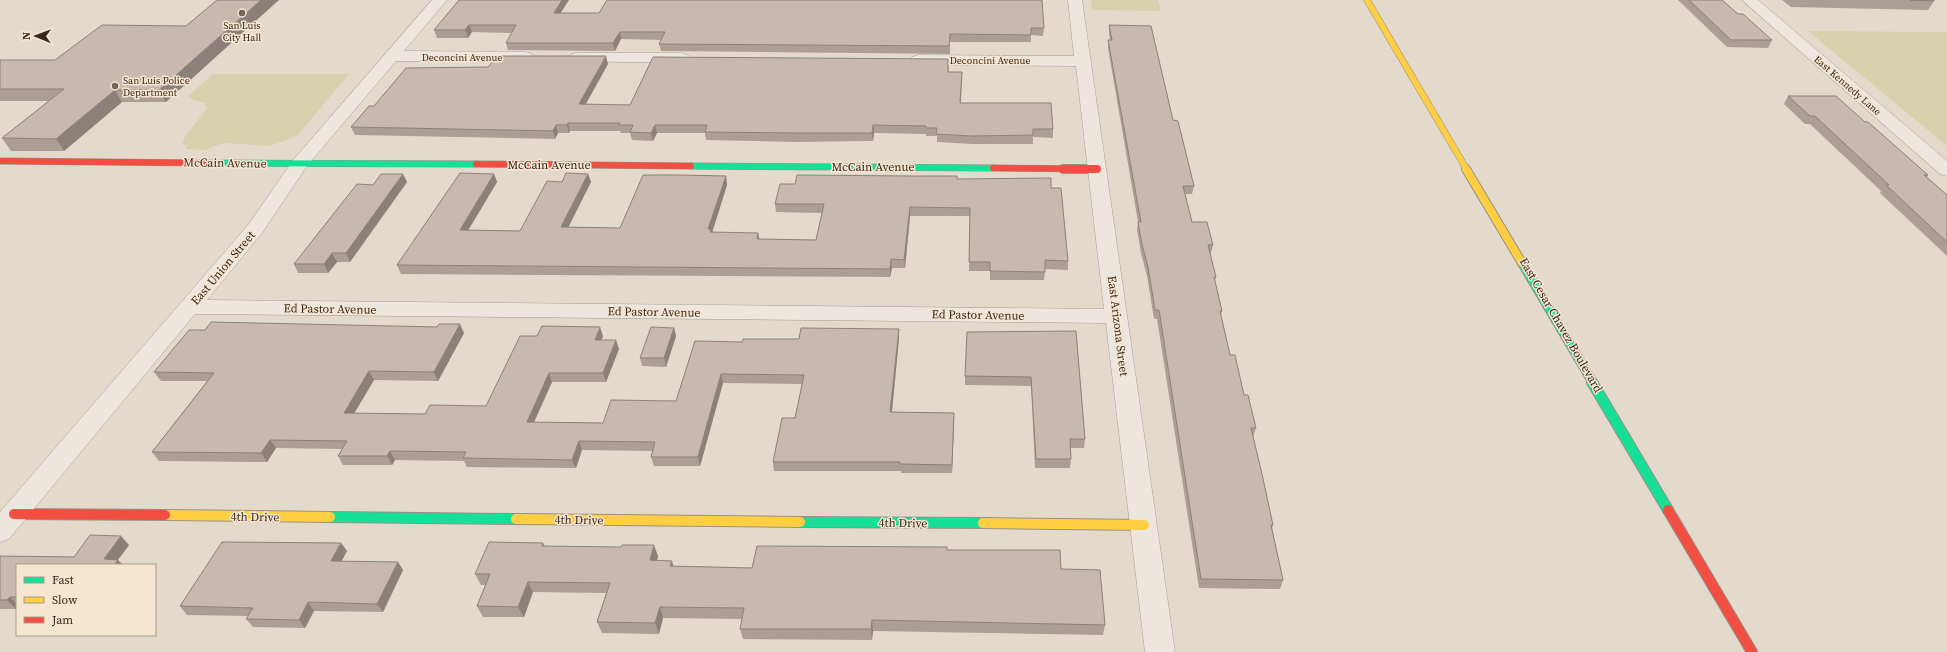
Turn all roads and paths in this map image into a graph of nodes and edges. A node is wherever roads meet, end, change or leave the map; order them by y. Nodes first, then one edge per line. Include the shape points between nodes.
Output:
1 (440, 0) edge
2 (1075, 0) edge
3 (1367, 0) edge
4 (1749, 0) edge
5 (392, 56) junction
6 (543, 57) edge
7 (559, 57) edge
8 (694, 58) edge
9 (900, 60) edge
10 (1083, 61) junction
11 (0, 161) edge
12 (300, 163) junction
13 (1097, 169) junction
14 (1947, 170) edge
15 (190, 307) junction
16 (1117, 316) junction
17 (14, 514) junction
18 (1144, 525) junction
19 (0, 531) edge
20 (1160, 652) edge
21 (1752, 652) edge

1 - 5 street, East Union Street
2 - 10 street, East Arizona Street
3 - 21 main road, East Cesar Chavez Boulevard
4 - 14 street, East Kennedy Lane
5 - 6 street, Deconcini Avenue
5 - 12 street, East Union Street
7 - 8 street
9 - 10 street, Deconcini Avenue
10 - 13 street, East Arizona Street
11 - 12 main road, McCain Avenue
12 - 13 main road, McCain Avenue
12 - 15 street, East Union Street via 256,229
13 - 16 street, East Arizona Street
15 - 16 street, Ed Pastor Avenue
15 - 17 street, East Union Street
16 - 18 street, East Arizona Street
17 - 18 main road, 4th Drive
17 - 19 street, East Union Street
18 - 20 street, East Arizona Street

